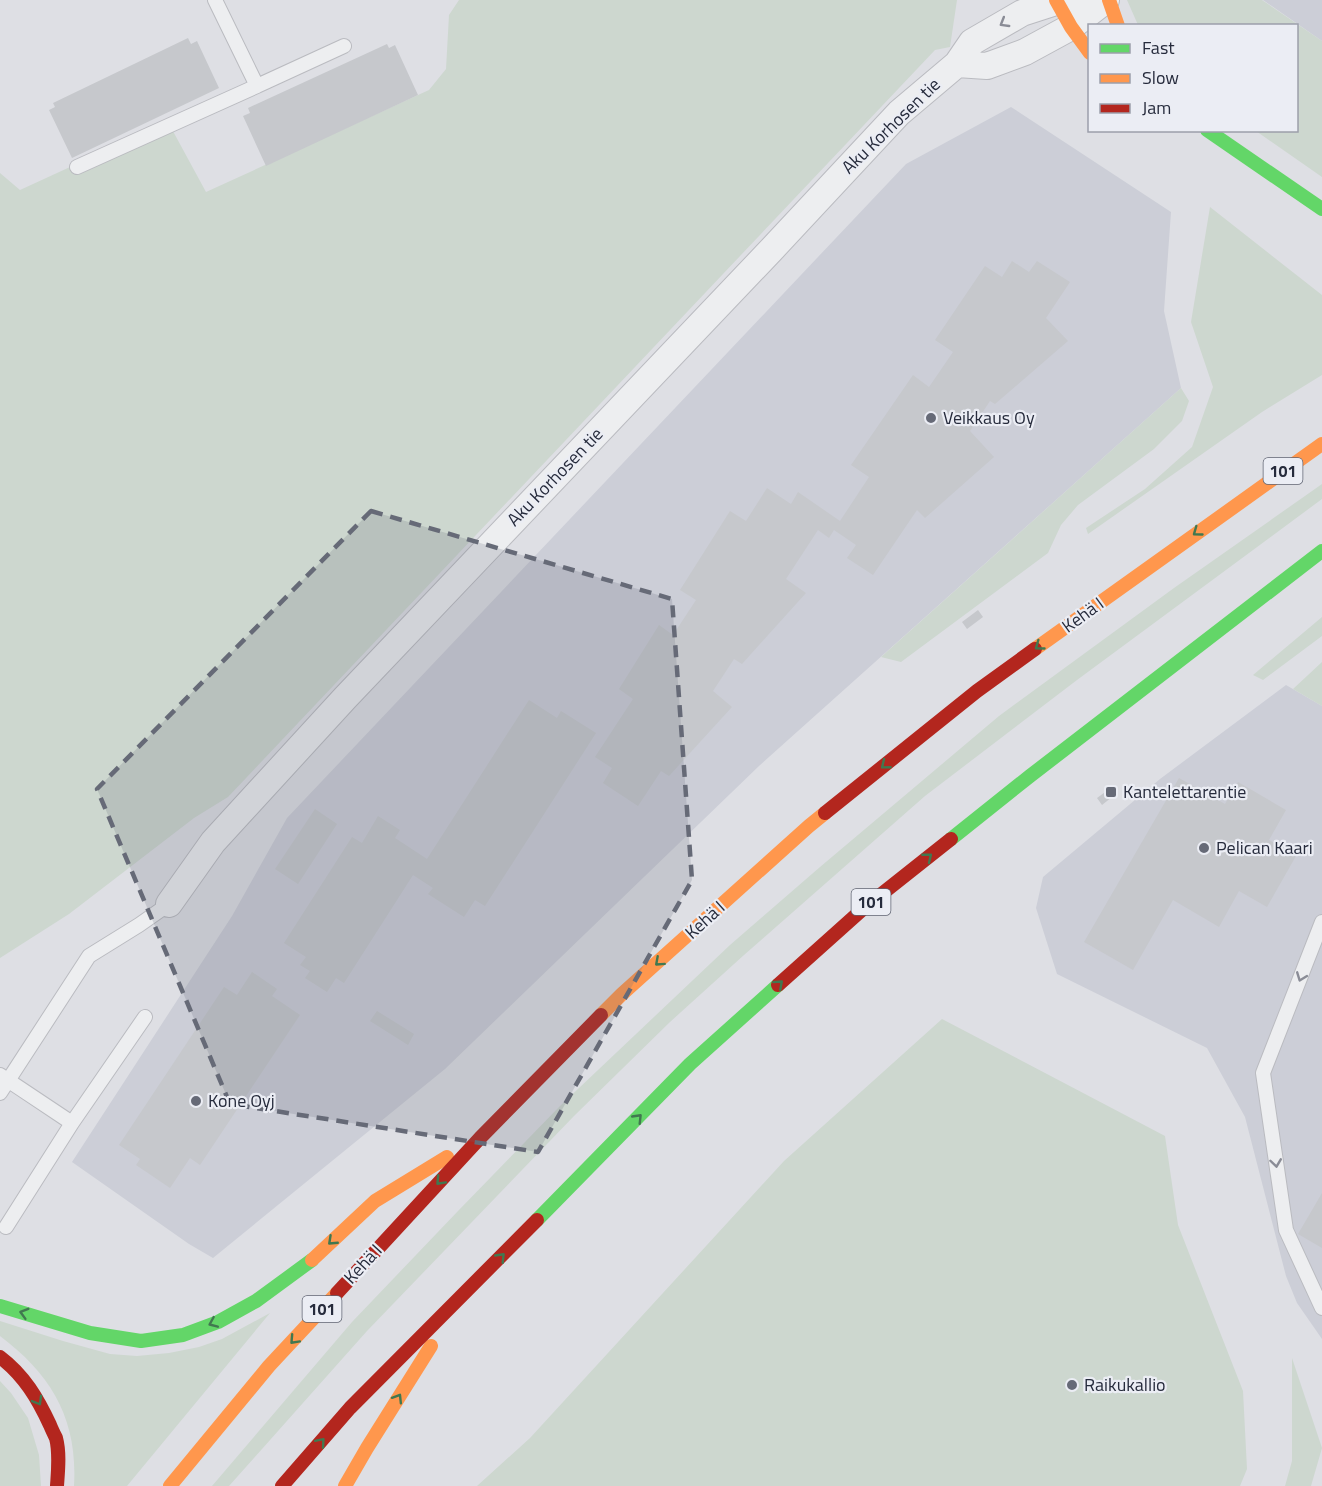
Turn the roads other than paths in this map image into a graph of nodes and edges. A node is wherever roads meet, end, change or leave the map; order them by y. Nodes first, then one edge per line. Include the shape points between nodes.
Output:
1 (215, 0) edge
2 (1108, 0) edge
3 (1064, 1) edge
4 (1117, 24) edge
5 (1071, 27) junction
6 (344, 46) dead end
7 (1088, 52) edge
8 (957, 64) junction
9 (256, 86) junction
10 (1210, 132) edge
11 (77, 167) dead end
12 (1322, 209) edge
13 (1322, 444) edge
14 (1322, 550) edge
15 (169, 904) joint
16 (1322, 922) edge
17 (145, 1017) dead end
18 (4, 1078) edge
19 (0, 1094) edge
20 (72, 1123) junction
21 (480, 1138) junction
22 (6, 1227) dead end
23 (460, 1299) junction
24 (0, 1306) edge
25 (1322, 1308) edge
26 (0, 1357) edge
27 (57, 1486) edge
28 (170, 1486) edge
29 (282, 1486) edge
30 (345, 1486) edge

1 - 9 lane
2 - 4 main road
2 - 5 street, Aku Korhosen tie
3 - 5 main road
3 -> 8 street, Aku Korhosen tie via 1022,13 972,42
5 - 7 main road
5 - 8 street, Aku Korhosen tie via 1025,52 987,66
6 - 9 lane
8 - 15 street, Aku Korhosen tie via 899,113 345,698 213,842
9 - 11 lane
10 - 12 main road
13 -> 21 main road, Kehä I / 101 via 977,691 809,826 622,994
23 -> 14 main road, 101 via 690,1064 864,908
15 - 18 lane via 89,956
16 -> 25 lane via 1263,1073 1286,1230
17 - 20 lane
18 - 19 lane
18 - 20 lane
20 - 22 lane
21 -> 24 main road via 375,1201 311,1261 256,1300 218,1322 183,1335 141,1341 90,1333
21 -> 28 main road, Kehä I / 101 via 269,1366
29 -> 23 main road, 101 via 350,1408
30 -> 23 main road
26 -> 27 main road via 28,1383 43,1409 56,1439

